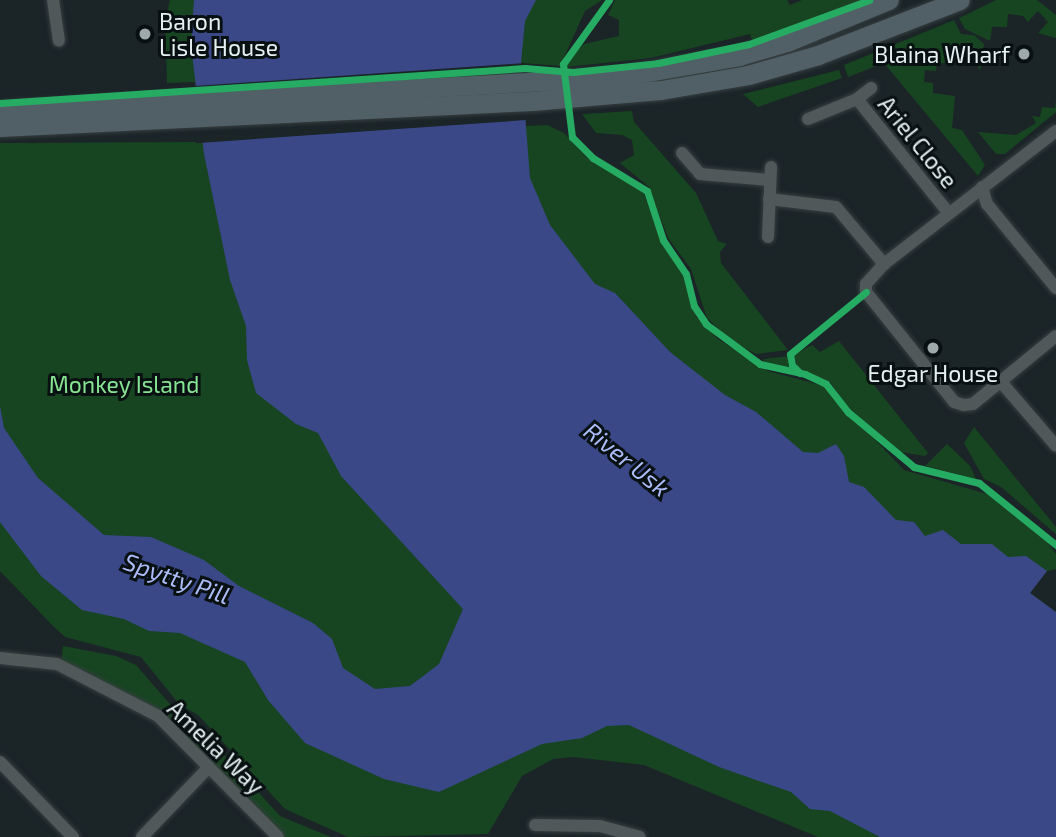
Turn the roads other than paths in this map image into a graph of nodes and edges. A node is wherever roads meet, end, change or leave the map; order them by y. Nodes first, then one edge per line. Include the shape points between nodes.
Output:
1 (53, 0) edge
2 (888, 0) edge
3 (960, 0) edge
4 (59, 41) dead end
5 (660, 81) junction
6 (871, 88) dead end
7 (857, 99) junction
8 (3, 119) edge
9 (808, 119) dead end
10 (1056, 131) edge
11 (682, 153) dead end
12 (771, 167) dead end
13 (770, 180) junction
14 (982, 187) junction
15 (769, 199) junction
16 (947, 211) junction
17 (768, 237) dead end
18 (884, 264) junction
19 (1056, 288) edge
20 (1056, 336) edge
21 (1001, 382) junction
22 (1056, 446) edge
23 (0, 658) edge
24 (0, 762) edge
25 (208, 768) junction
26 (535, 825) dead end
27 (634, 836) edge
28 (73, 837) edge
29 (142, 837) edge
30 (278, 837) edge

1 - 4 street
2 - 5 main road via 786,42
3 - 5 main road via 818,55 748,75
5 - 8 main road via 530,93
6 - 7 street, Ariel Close
7 - 9 street, Ariel Close
7 - 16 street, Ariel Close
10 - 14 street
11 - 13 street via 700,174
12 - 13 street
13 - 15 street
14 - 16 street
14 - 19 street via 987,204
15 - 17 street
15 - 18 street via 836,207
16 - 18 street
18 - 21 street via 866,284 866,292 954,402 973,404
20 - 21 street
21 - 22 street
23 - 25 street, Amelia Way via 57,664 124,696 158,716
24 - 28 street
25 - 29 street
25 - 30 street, Amelia Way
26 - 27 street via 600,826

